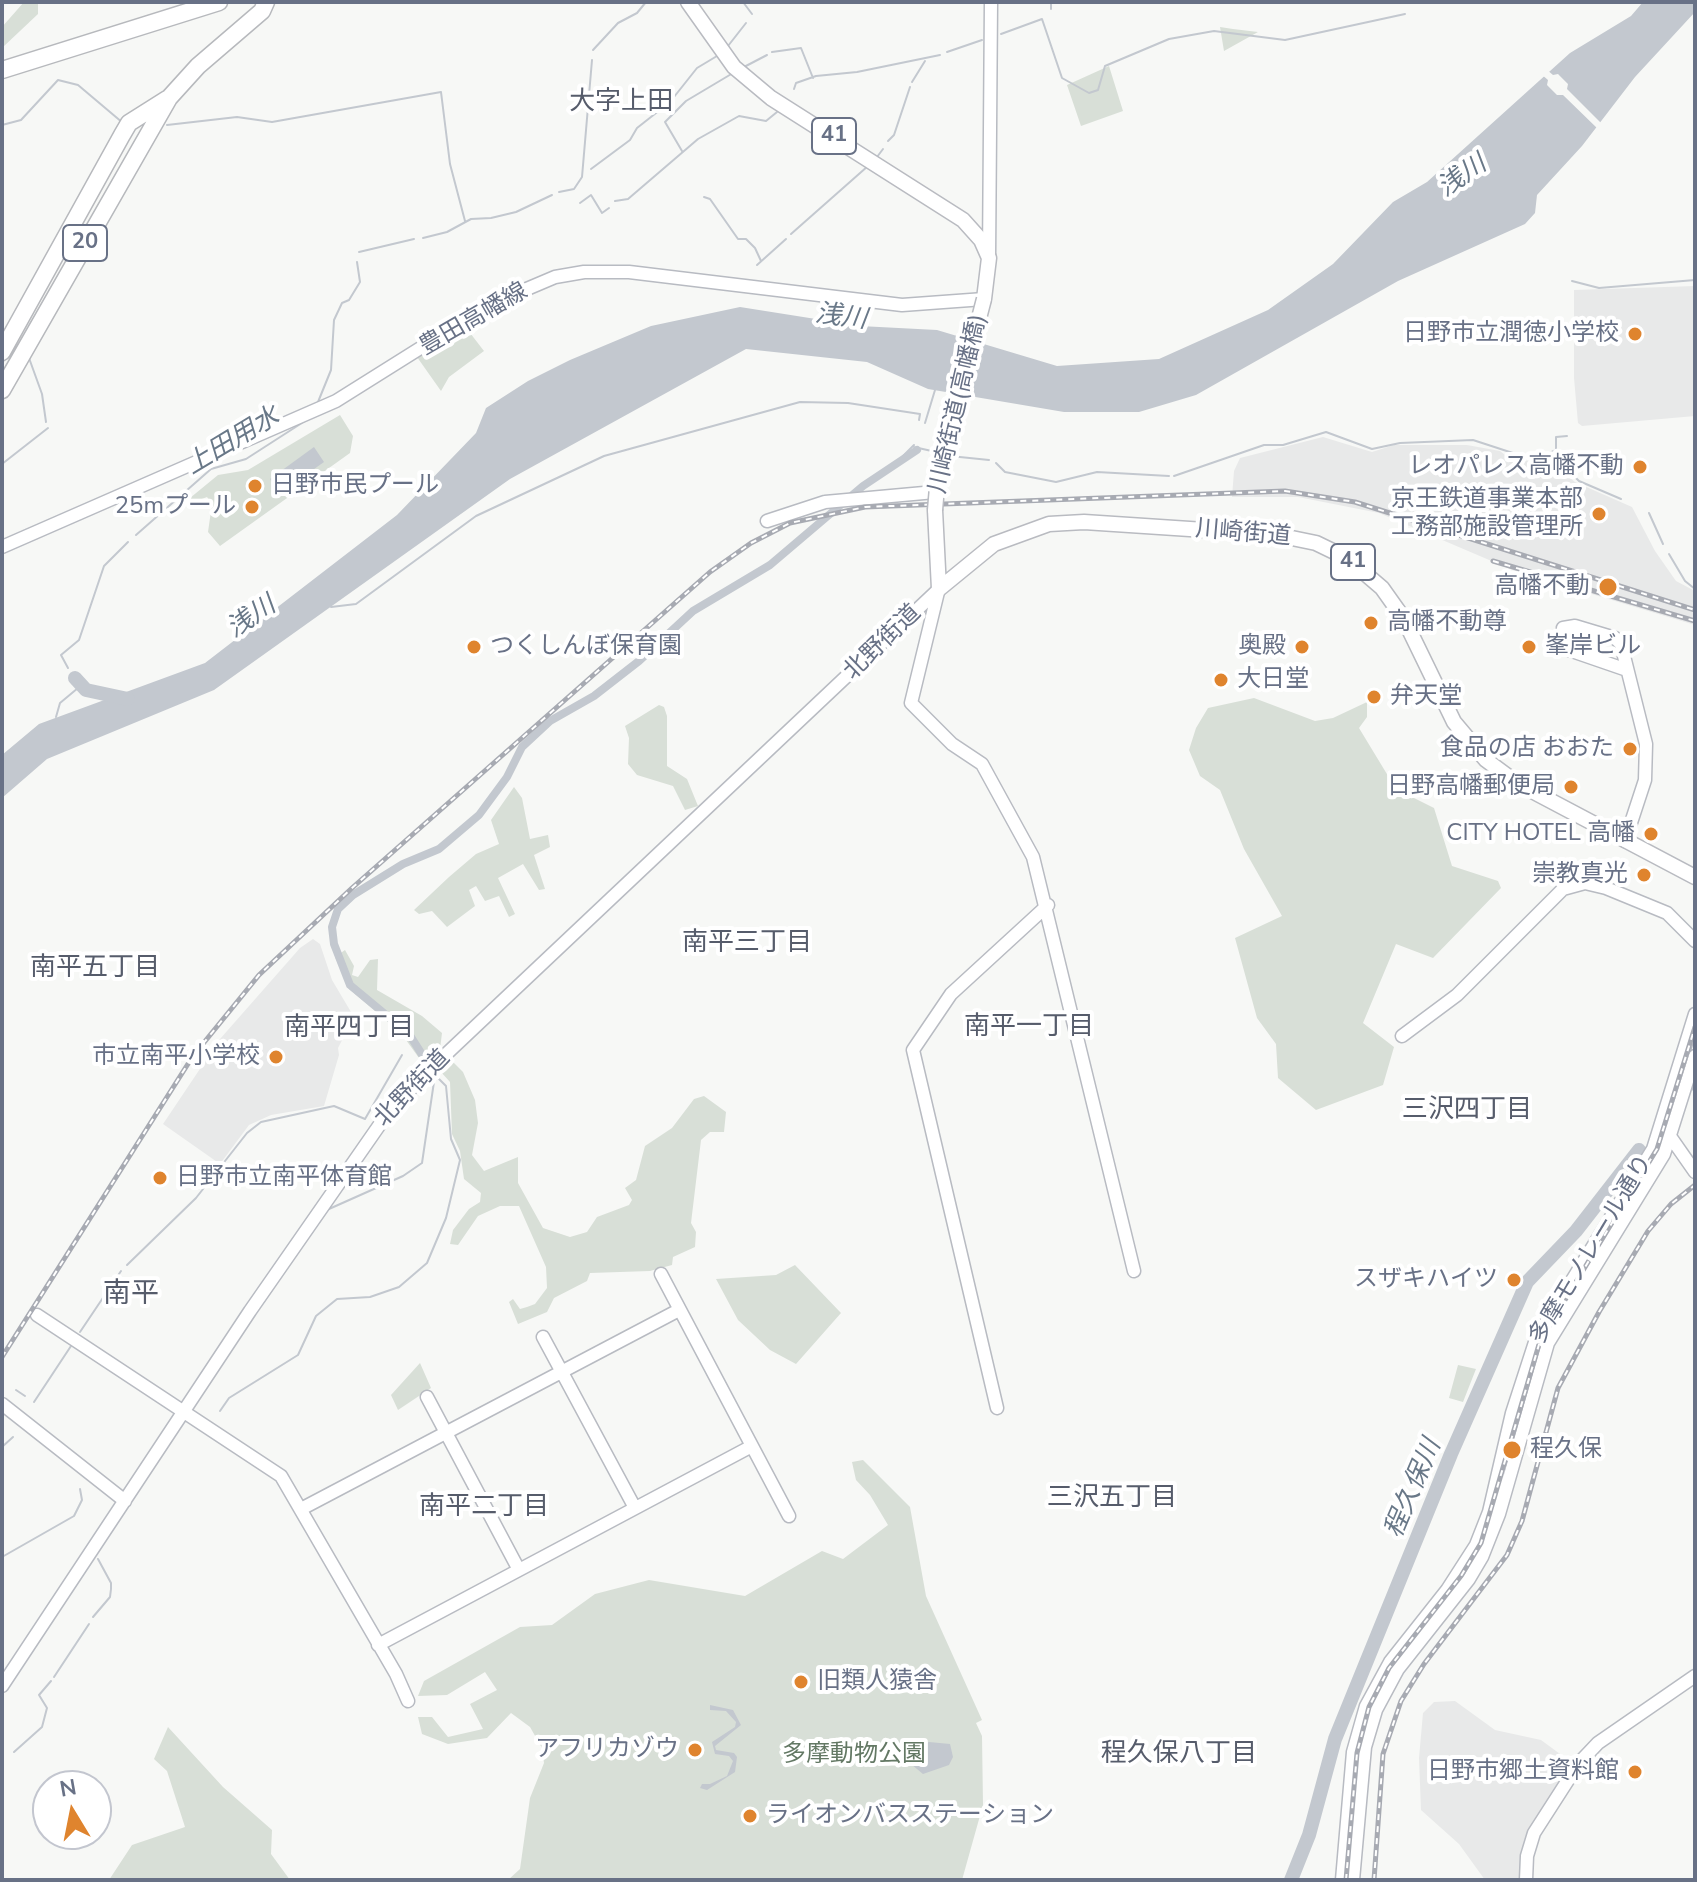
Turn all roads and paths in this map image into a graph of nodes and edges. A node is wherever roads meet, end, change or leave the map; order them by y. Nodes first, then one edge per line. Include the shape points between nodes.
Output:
1 (181, 2) edge
2 (219, 2) edge
3 (266, 2) edge
4 (688, 2) edge
5 (991, 2) edge
6 (48, 50) junction
7 (2, 61) edge
8 (2, 70) edge
9 (169, 98) junction
10 (989, 258) junction
11 (984, 299) junction
12 (2, 352) edge
13 (2, 390) edge
14 (935, 492) junction
15 (767, 521) dead end
16 (2, 547) edge
17 (939, 553) junction
18 (968, 563) junction
19 (939, 589) junction
20 (904, 623) junction
21 (926, 637) junction
22 (1627, 670) junction
23 (1625, 841) junction
24 (1695, 877) edge
25 (1048, 905) junction
26 (1695, 941) edge
27 (1695, 1014) edge
28 (1402, 1036) dead end
29 (1695, 1056) edge
30 (1667, 1131) junction
31 (1695, 1172) edge
32 (1134, 1271) dead end
33 (661, 1274) dead end
34 (679, 1310) junction
35 (37, 1315) dead end
36 (543, 1337) dead end
37 (562, 1372) junction
38 (427, 1397) dead end
39 (2, 1404) edge
40 (997, 1408) dead end
41 (184, 1412) junction
42 (446, 1433) junction
43 (752, 1446) junction
44 (125, 1501) junction
45 (635, 1508) junction
46 (301, 1509) junction
47 (789, 1516) dead end
48 (519, 1570) junction
49 (378, 1645) junction
50 (1695, 1676) edge
51 (2, 1686) edge
52 (408, 1701) dead end
53 (1342, 1880) edge
54 (1353, 1880) edge
55 (1526, 1880) edge

1 - 6 highway
2 - 6 highway
3 - 9 highway, 20
4 - 10 main road, 41 via 734,67 771,98 955,212 981,240
5 - 10 street
6 - 7 highway
6 - 8 highway
9 - 12 highway, 20 via 129,123
9 - 13 highway, 20
10 - 11 main road
11 - 14 main road, 川崎街道(高幡橋), bridge
11 - 16 street, 豊田高幡線 via 902,305 629,272 555,277 489,305 336,401
14 - 15 street via 825,502
14 - 17 main road, 川崎街道(高幡橋), bridge
17 - 18 main road via 946,565
17 - 19 main road
18 - 19 main road, 川崎街道 / 41
18 - 23 main road, 川崎街道 / 41 via 1005,538 1066,522 1282,536 1316,543 1347,558 1382,588 1404,619 1454,722 1486,760 1517,783
19 - 20 street, 北野街道
19 - 21 street
20 - 21 street via 918,623
20 - 41 street, 北野街道 via 430,1069 370,1134
21 - 25 street via 913,708 982,764 1033,857
22 - 22 street via 1566,649 1562,630 1575,626 1615,638
22 - 23 street via 1645,736 1646,767
23 - 24 main road, 川崎街道 / 41
25 - 32 street
25 - 40 street via 951,994 913,1050
26 - 28 street via 1667,913 1606,888 1585,883 1563,889 1457,995
27 - 30 street, 多摩モノレール通り
29 - 30 street, 多摩モノレール通り
30 - 31 street
30 - 53 street, 多摩モノレール通り via 1536,1339 1489,1512 1471,1555 1390,1662 1366,1706 1353,1752
30 - 54 street, 多摩モノレール通り via 1641,1194 1548,1343 1482,1557 1398,1669 1376,1710 1365,1747
33 - 34 street
34 - 37 street
34 - 43 street
35 - 41 street
36 - 37 street
37 - 42 street
37 - 45 street
38 - 42 street
39 - 44 street
41 - 44 street, 北野街道
41 - 46 street via 270,1466
42 - 46 street
42 - 48 street
43 - 45 street
43 - 47 street
44 - 51 street, 北野街道
45 - 48 street
46 - 49 street
48 - 49 street
49 - 52 street
50 - 55 street via 1598,1743 1579,1763 1534,1833

